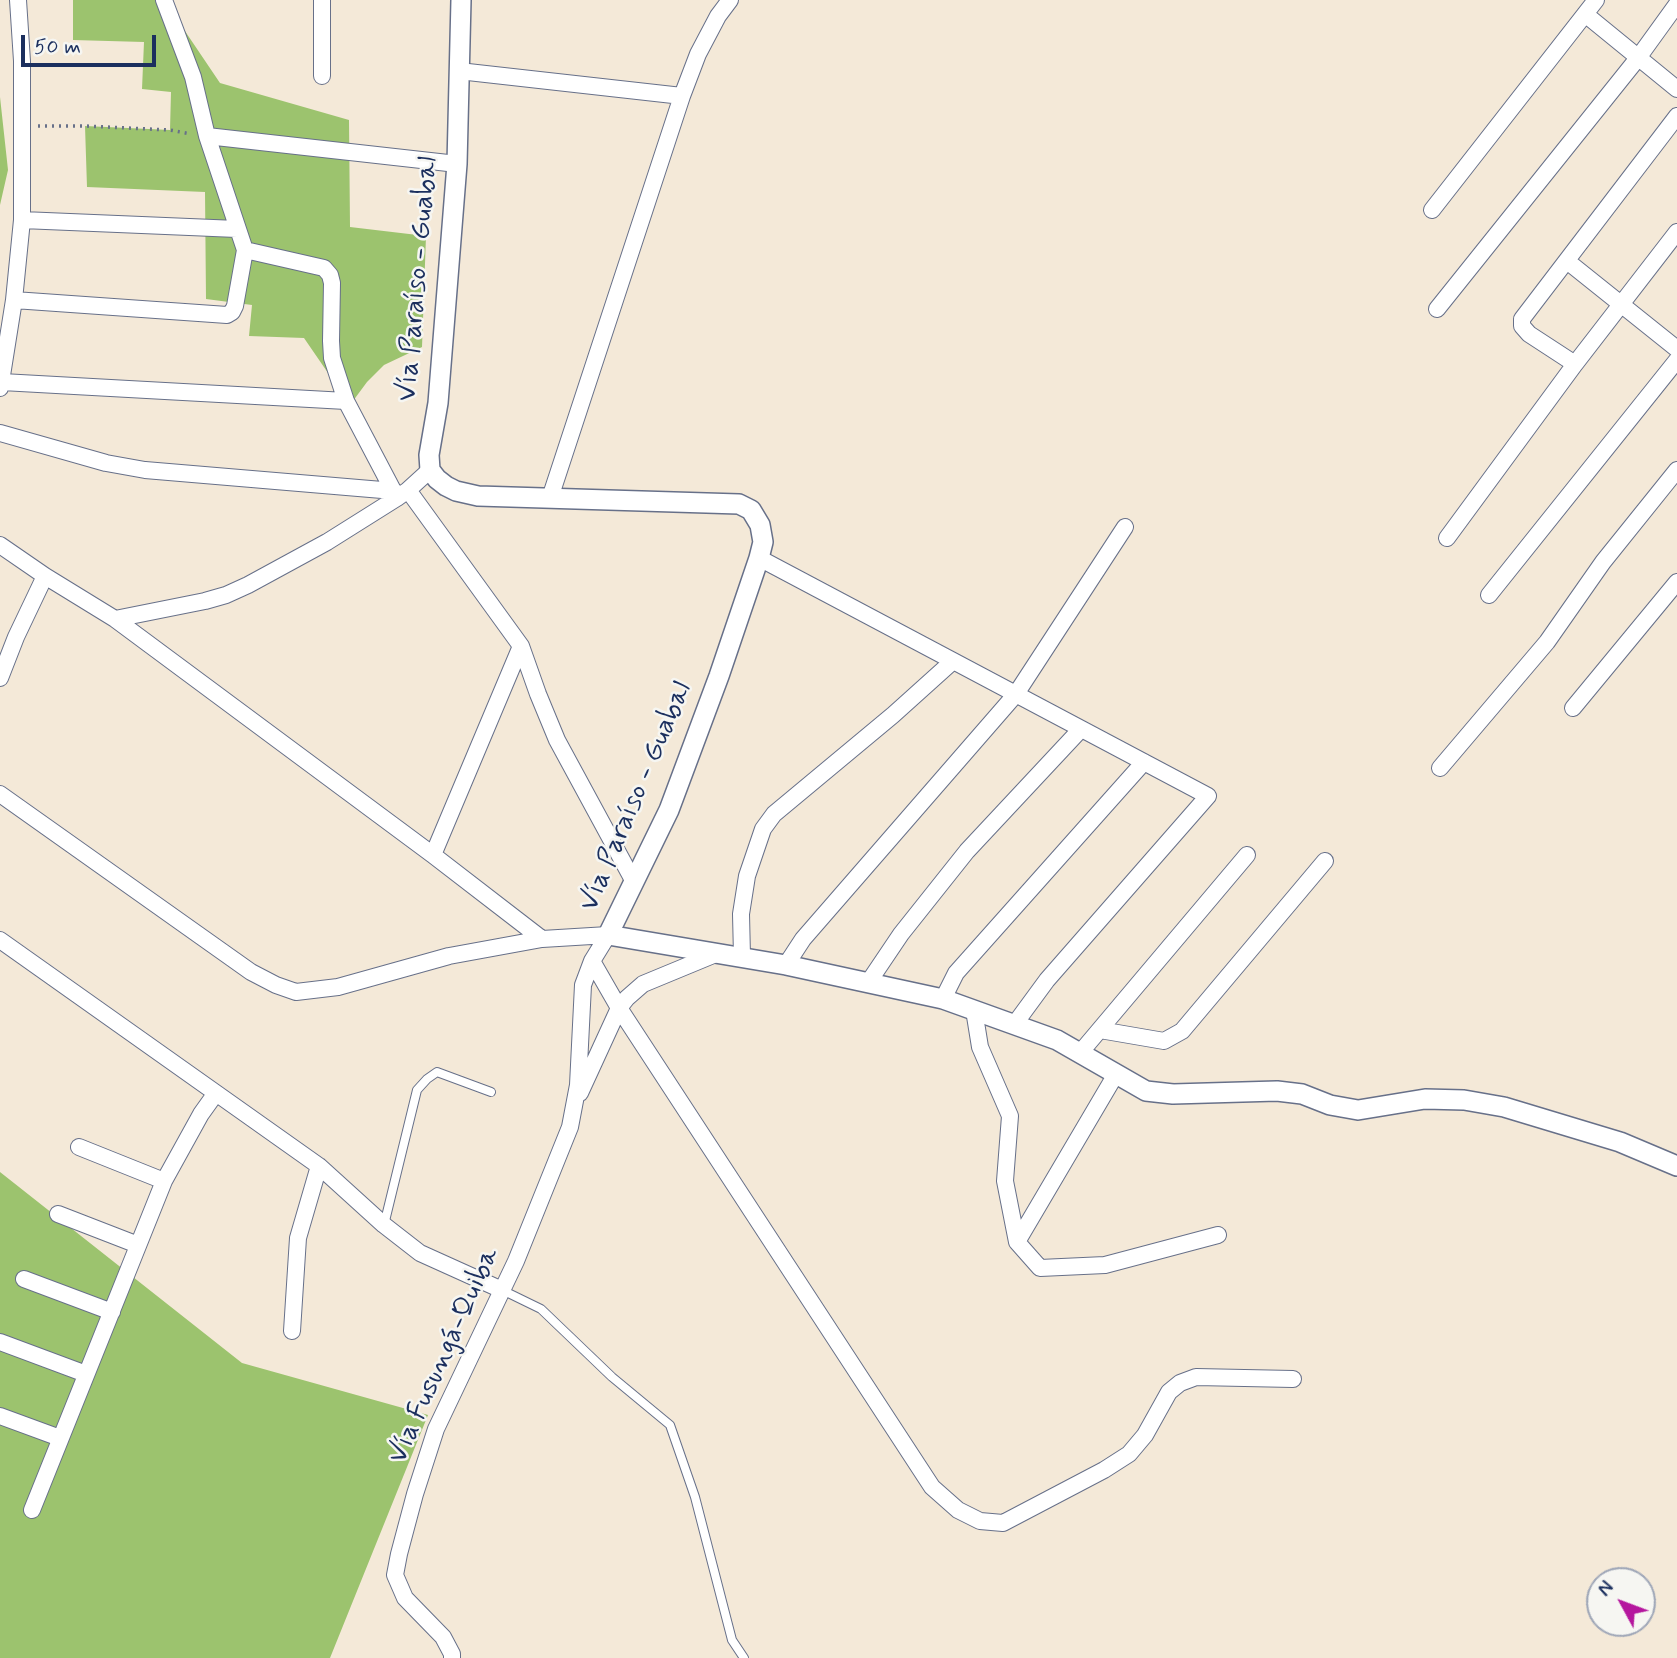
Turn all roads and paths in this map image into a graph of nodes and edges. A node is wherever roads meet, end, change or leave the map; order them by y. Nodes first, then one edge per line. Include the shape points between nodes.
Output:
1 (18, 0) edge
2 (164, 0) edge
3 (322, 0) edge
4 (461, 0) edge
5 (730, 0) edge
6 (1596, 0) edge
7 (1677, 4) edge
8 (1585, 14) junction
9 (1638, 58) junction
10 (459, 71) junction
11 (322, 76) dead end
12 (1677, 89) edge
13 (682, 96) junction
14 (1677, 116) edge
15 (22, 126) junction
16 (207, 136) junction
17 (457, 164) junction
18 (1432, 210) dead end
19 (22, 220) junction
20 (237, 229) junction
21 (1677, 232) edge
22 (244, 250) junction
23 (1567, 261) junction
24 (8, 278) edge
25 (14, 300) junction
26 (1622, 303) junction
27 (1437, 309) dead end
28 (1677, 348) edge
29 (2, 357) edge
30 (1677, 360) edge
31 (1575, 364) junction
32 (1, 385) edge
33 (346, 401) junction
34 (0, 433) edge
35 (430, 470) junction
36 (1677, 470) edge
37 (400, 493) junction
38 (550, 498) junction
39 (1125, 527) dead end
40 (1447, 538) dead end
41 (0, 545) edge
42 (759, 558) junction
43 (45, 576) junction
44 (1677, 582) edge
45 (1489, 595) dead end
46 (115, 619) junction
47 (521, 646) junction
48 (953, 661) junction
49 (0, 678) edge
50 (1016, 694) junction
51 (1573, 708) dead end
52 (1081, 729) junction
53 (1144, 762) junction
54 (1440, 768) dead end
55 (0, 794) edge
56 (433, 855) junction
57 (1247, 855) dead end
58 (1325, 861) dead end
59 (634, 882) junction
60 (608, 935) junction
61 (542, 939) junction
62 (0, 940) edge
63 (718, 953) junction
64 (742, 956) junction
65 (592, 961) junction
66 (786, 965) junction
67 (868, 983) junction
68 (943, 999) junction
69 (619, 1008) junction
70 (974, 1010) junction
71 (1014, 1025) junction
72 (1100, 1030) junction
73 (1080, 1053) junction
74 (1116, 1074) junction
75 (491, 1092) dead end
76 (216, 1093) junction
77 (575, 1105) junction
78 (79, 1147) dead end
79 (319, 1166) junction
80 (1677, 1166) edge
81 (164, 1181) junction
82 (58, 1214) dead end
83 (384, 1225) junction
84 (1218, 1235) dead end
85 (1017, 1242) junction
86 (138, 1245) junction
87 (24, 1279) dead end
88 (502, 1290) junction
89 (112, 1312) junction
90 (292, 1331) dead end
91 (0, 1342) edge
92 (86, 1374) junction
93 (1293, 1379) dead end
94 (0, 1416) edge
95 (60, 1438) junction
96 (32, 1510) dead end
97 (452, 1658) edge
98 (744, 1658) edge

1 - 15 street
2 - 16 street
3 - 11 street
4 - 10 street, Vía Paraíso - Guabal
5 - 13 street via 698,54
6 - 8 street
7 - 9 street
8 - 9 street
8 - 18 street
9 - 12 street
9 - 27 street
10 - 13 street
10 - 17 street, Vía Paraíso - Guabal
13 - 38 street
14 - 23 street
15 - 16 path via 170,130
15 - 19 street
16 - 17 street
16 - 20 street
17 - 35 street, Vía Paraíso - Guabal
19 - 20 street
19 - 24 street
20 - 22 street
21 - 26 street
22 - 25 street via 235,306 227,315
22 - 33 street via 324,268 330,275 331,349
23 - 26 street
23 - 31 street via 1522,320 1522,327
24 - 25 street
25 - 29 street
26 - 28 street
26 - 31 street
29 - 32 street
30 - 45 street
31 - 40 street
32 - 33 street
33 - 37 street
34 - 37 street via 145,470
35 - 37 street
35 - 38 street, Vía Paraíso - Guabal via 456,491
36 - 54 street via 1603,562 1547,642
37 - 46 street via 327,542 226,595
37 - 47 street
38 - 42 street, Vía Paraíso - Guabal via 739,504 751,510 760,525 763,542
39 - 50 street
41 - 43 street
42 - 48 street
42 - 59 street, Vía Paraíso - Guabal via 669,810
43 - 46 street
43 - 49 street
44 - 51 street
46 - 56 street
47 - 56 street
47 - 59 street via 557,740
48 - 50 street
48 - 64 street via 774,814 763,829 747,876 741,914
50 - 52 street
50 - 66 street via 803,939
52 - 53 street
52 - 67 street via 967,851
53 - 68 street via 956,973
53 - 71 street via 1208,796 1047,980
55 - 61 street via 251,972 296,992 338,987 449,956
56 - 61 street
57 - 72 street
58 - 72 street via 1182,1031 1164,1041
59 - 60 street, Vía Paraíso - Guabal
60 - 61 street
60 - 63 street, Vía Paraíso - Guabal
60 - 65 street
62 - 76 street
63 - 64 street, Vía Paraíso - Guabal
63 - 69 street via 643,984
64 - 66 street, Vía Paraíso - Guabal
65 - 69 street
65 - 77 street via 583,985
66 - 67 street, Vía Paraíso - Guabal
67 - 68 street, Vía Paraíso - Guabal
68 - 70 street, Vía Paraíso - Guabal
69 - 77 street
69 - 93 street via 932,1487 958,1510 980,1521 1003,1523 1104,1470 1129,1454 1169,1392 1180,1383 1196,1377
70 - 71 street, Vía Paraíso - Guabal
70 - 85 street via 980,1047 1010,1116 1005,1181
71 - 73 street, Vía Paraíso - Guabal
72 - 73 street
73 - 74 street, Vía Paraíso - Guabal
74 - 80 street, Vía Paraíso - Guabal via 1146,1091 1277,1091 1358,1110 1425,1099 1464,1100 1504,1107 1620,1142
74 - 85 street
75 - 83 lane via 437,1072 417,1090
76 - 79 street
76 - 81 street
77 - 88 street, Vía Fusungá-Quiba
78 - 81 street
79 - 83 street
79 - 90 street via 298,1238
81 - 86 street
82 - 86 street
83 - 88 street via 420,1253
84 - 85 street via 1105,1265 1040,1268
86 - 89 street
87 - 89 street
88 - 97 street, Vía Fusungá-Quiba via 436,1429 395,1575 405,1598 443,1637
88 - 98 lane via 541,1309 670,1425 695,1497 732,1640
89 - 92 street
91 - 92 street
92 - 95 street
94 - 95 street
95 - 96 street

